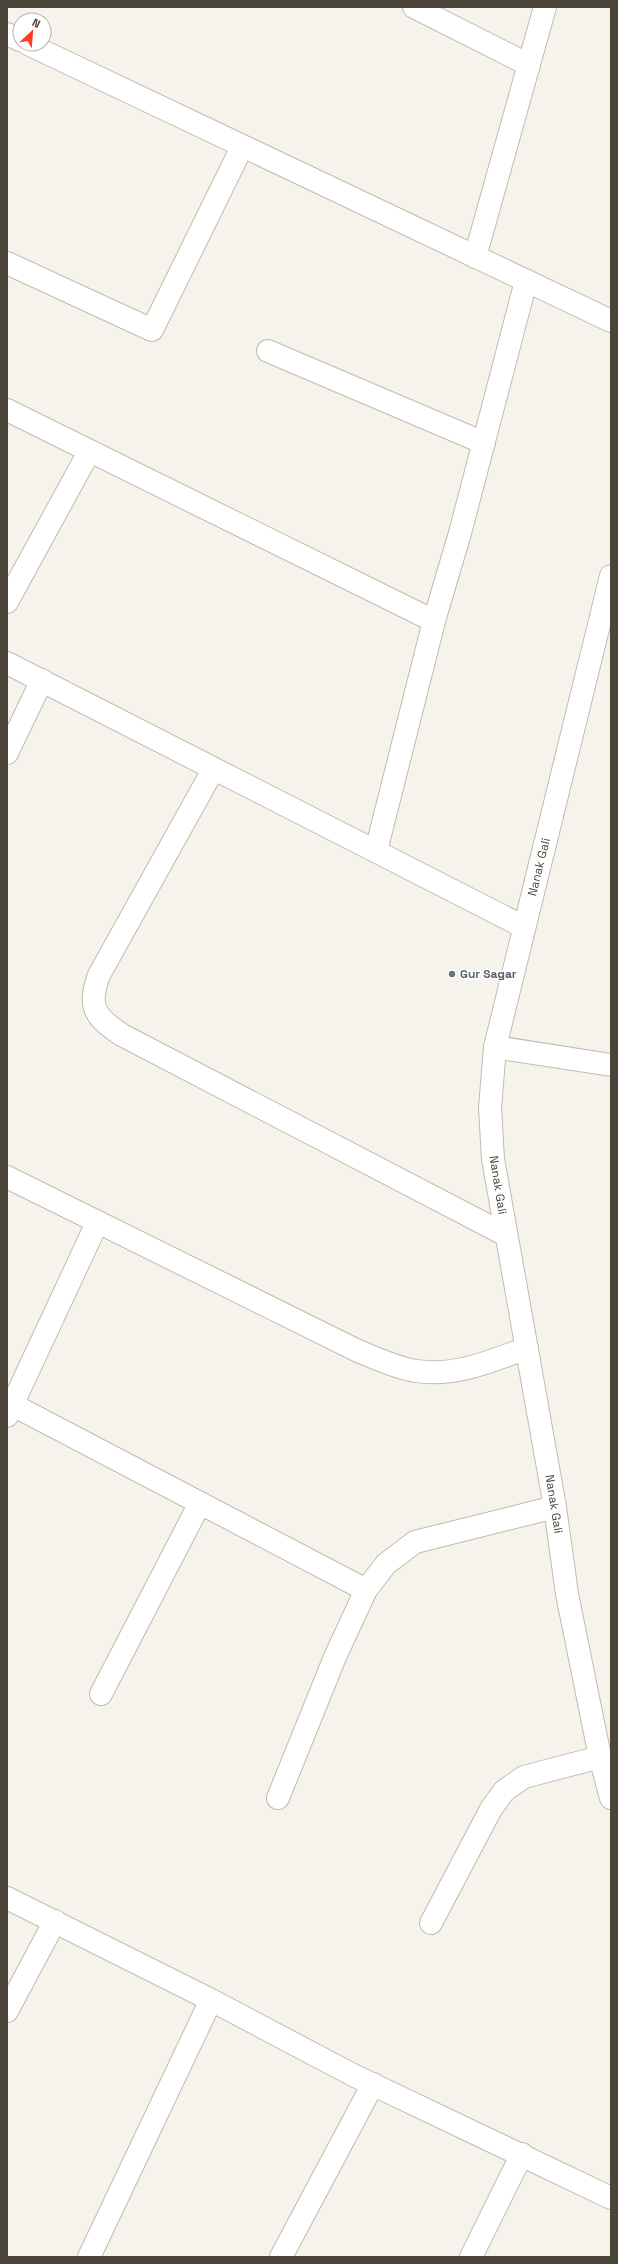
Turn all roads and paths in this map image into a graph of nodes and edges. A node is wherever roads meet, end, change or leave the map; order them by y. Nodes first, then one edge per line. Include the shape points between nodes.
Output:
1 (414, 7) edge
2 (545, 7) edge
3 (45, 52) edge
4 (529, 65) junction
5 (242, 147) junction
6 (475, 257) junction
7 (7, 262) edge
8 (526, 281) junction
9 (611, 320) edge
10 (268, 351) dead end
11 (7, 410) edge
12 (484, 444) junction
13 (89, 452) junction
14 (611, 576) edge
15 (7, 602) edge
16 (434, 621) junction
17 (602, 648) edge
18 (7, 663) edge
19 (42, 680) junction
20 (7, 753) edge
21 (213, 770) junction
22 (376, 850) junction
23 (524, 927) junction
24 (495, 1047) junction
25 (611, 1065) edge
26 (7, 1177) edge
27 (97, 1223) junction
28 (506, 1235) junction
29 (527, 1348) junction
30 (10, 1411) edge
31 (200, 1503) junction
32 (556, 1507) junction
33 (366, 1590) junction
34 (101, 1694) dead end
35 (600, 1757) junction
36 (278, 1798) dead end
37 (611, 1798) edge
38 (7, 1898) edge
39 (56, 1921) junction
40 (431, 1923) dead end
41 (211, 2000) junction
42 (7, 2011) edge
43 (373, 2084) junction
44 (522, 2154) junction
45 (611, 2198) edge
46 (89, 2257) edge
47 (281, 2257) edge
48 (471, 2257) edge

1 - 4 street
2 - 4 street
3 - 5 street
4 - 6 street
5 - 6 street
5 - 7 street via 152,330
6 - 8 street
8 - 9 street
8 - 12 street
10 - 12 street
11 - 13 street
12 - 16 street
13 - 15 street
13 - 16 street
14 - 17 street, Nanak Gali
16 - 22 street
17 - 23 street, Nanak Gali
18 - 19 street
19 - 20 street
19 - 21 street
21 - 22 street
21 - 28 street via 99,975 92,992 98,1016 122,1035
22 - 23 street
23 - 24 street, Nanak Gali
24 - 25 street
24 - 28 street, Nanak Gali via 490,1108 493,1159
26 - 27 street
27 - 29 street via 358,1351 400,1367 424,1372 464,1371
27 - 30 street
28 - 29 street, Nanak Gali
29 - 32 street, Nanak Gali
30 - 31 street
31 - 33 street
31 - 34 street
32 - 33 street via 414,1542 386,1564
32 - 35 street, Nanak Gali via 567,1594
33 - 36 street via 335,1657
35 - 37 street, Nanak Gali
35 - 40 street via 524,1776 504,1791 491,1809
38 - 39 street
39 - 41 street
39 - 42 street
41 - 43 street
41 - 46 street
43 - 44 street
43 - 47 street
44 - 45 street
44 - 48 street

